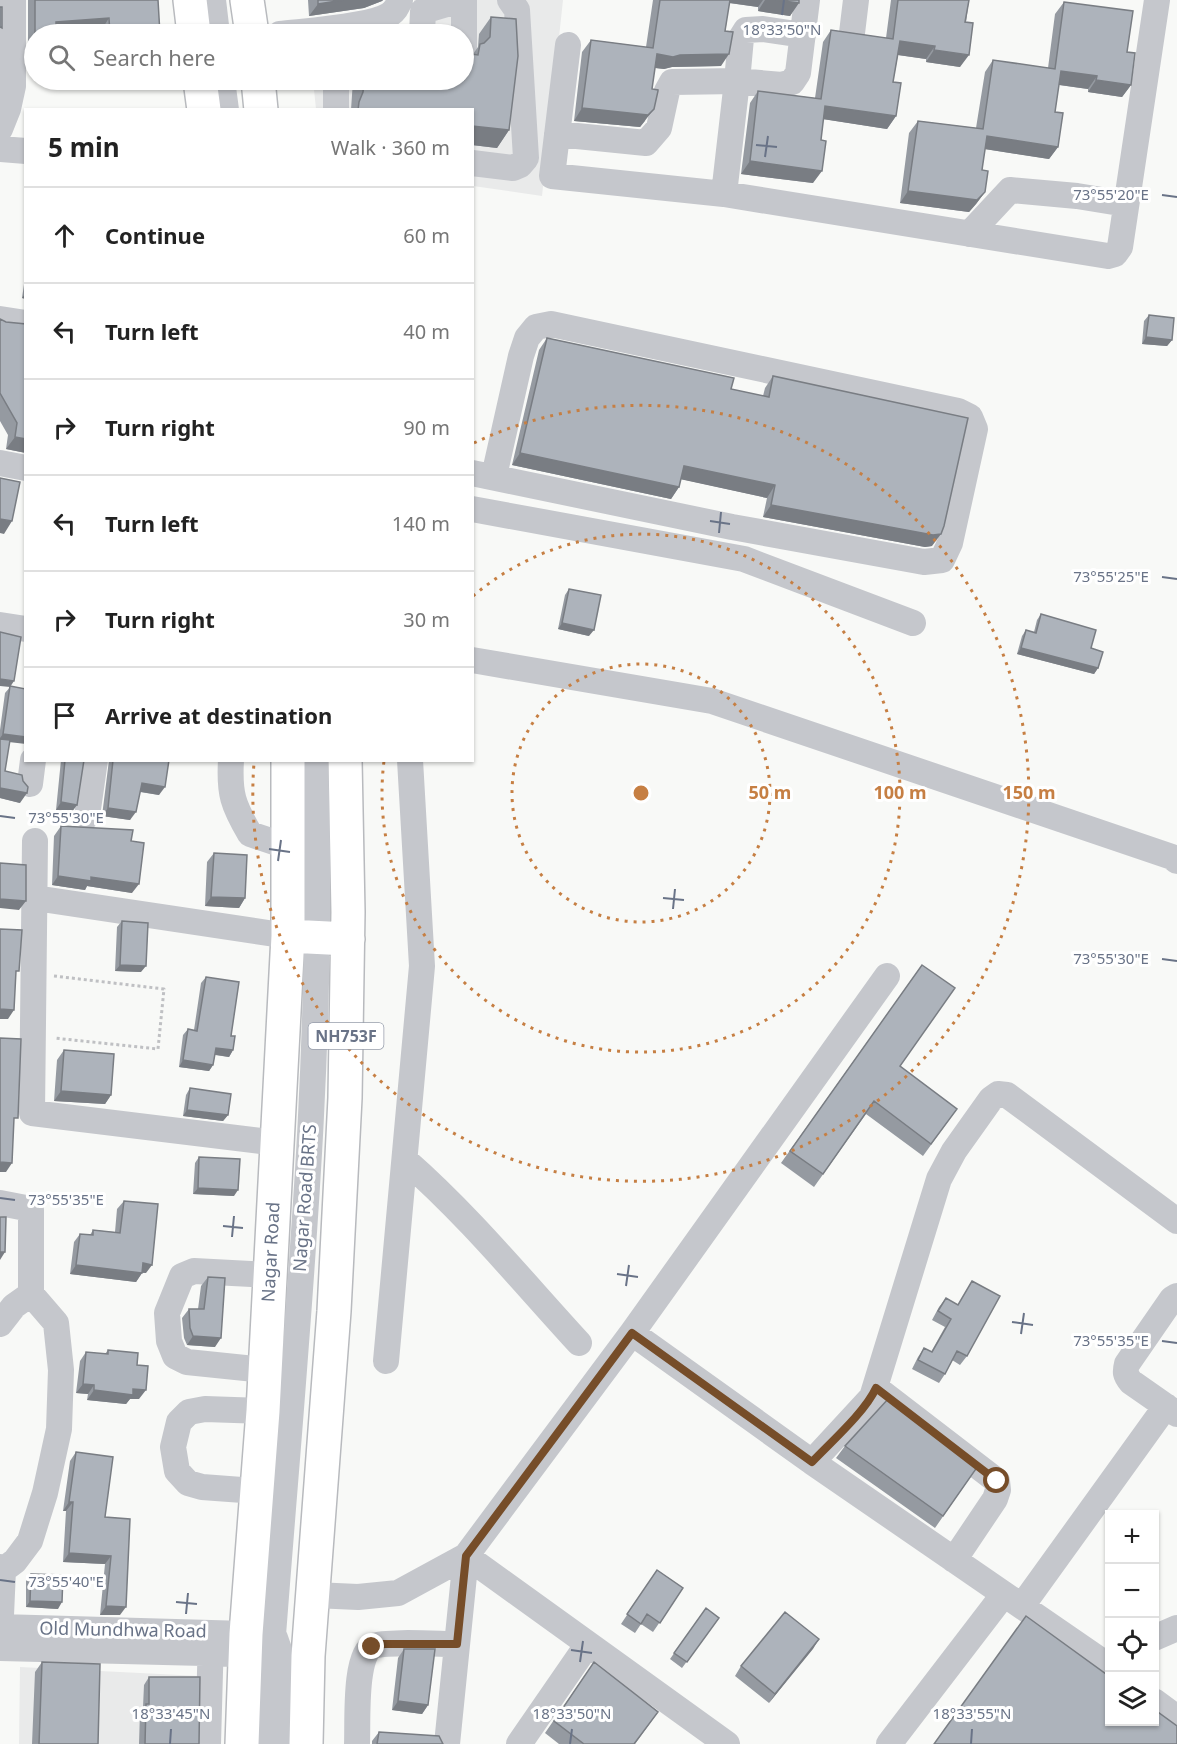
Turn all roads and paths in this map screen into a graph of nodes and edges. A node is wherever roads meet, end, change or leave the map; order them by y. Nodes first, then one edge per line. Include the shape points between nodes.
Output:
1 (13, 0) edge
2 (190, 0) edge
3 (213, 0) edge
4 (247, 0) edge
5 (400, 0) edge
6 (462, 0) edge
7 (510, 0) edge
8 (807, 0) edge
9 (856, 0) edge
10 (1157, 0) edge
11 (193, 24) edge
12 (216, 24) edge
13 (251, 24) edge
14 (356, 24) edge
15 (422, 24) edge
16 (463, 24) edge
17 (852, 33) edge
18 (803, 35) junction
19 (7, 37) edge
20 (568, 45) dead end
21 (737, 81) junction
22 (201, 90) edge
23 (223, 90) edge
24 (259, 90) edge
25 (336, 90) edge
26 (204, 108) edge
27 (226, 108) edge
28 (261, 108) edge
29 (336, 108) edge
30 (3, 116) edge
31 (557, 134) junction
32 (0, 149) edge
33 (24, 151) edge
34 (474, 163) edge
35 (724, 194) junction
36 (1126, 204) junction
37 (969, 234) junction
38 (0, 319) edge
39 (24, 323) edge
40 (0, 463) edge
41 (24, 468) edge
42 (483, 475) edge
43 (474, 509) edge
44 (913, 623) dead end
45 (0, 626) edge
46 (24, 629) edge
47 (474, 660) edge
48 (95, 762) edge
49 (231, 762) edge
50 (288, 762) edge
51 (315, 762) edge
52 (345, 762) edge
53 (410, 762) edge
54 (87, 816) dead end
55 (35, 841) dead end
56 (289, 847) junction
57 (1177, 861) edge
58 (35, 898) junction
59 (317, 938) junction
60 (53, 976) dead end
61 (887, 976) dead end
62 (48, 1037) dead end
63 (277, 1143) junction
64 (405, 1160) junction
65 (0, 1203) edge
66 (1177, 1221) edge
67 (270, 1275) junction
68 (31, 1294) junction
69 (1177, 1296) edge
70 (0, 1324) edge
71 (632, 1333) junction
72 (579, 1343) dead end
73 (386, 1361) dead end
74 (265, 1370) junction
75 (876, 1388) junction
76 (1171, 1410) edge
77 (263, 1411) junction
78 (812, 1462) junction
79 (257, 1491) junction
80 (466, 1556) junction
81 (954, 1560) junction
82 (1, 1569) edge
83 (314, 1595) junction
84 (1013, 1600) junction
85 (0, 1627) edge
86 (1177, 1628) edge
87 (1159, 1636) edge
88 (0, 1638) edge
89 (255, 1641) junction
90 (211, 1643) junction
91 (457, 1644) junction
92 (588, 1644) junction
93 (0, 1648) edge
94 (1105, 1661) edge
95 (1159, 1704) edge
96 (1177, 1718) edge
97 (208, 1744) edge
98 (242, 1744) edge
99 (262, 1744) edge
100 (283, 1744) edge
101 (306, 1744) edge
102 (357, 1744) edge
103 (447, 1744) edge
104 (519, 1744) edge
105 (727, 1744) edge
106 (889, 1744) edge

1 - 19 street
2 - 11 highway
3 - 12 street
4 - 13 highway
5 - 14 street via 387,16
6 - 15 street via 423,10
6 - 16 street
7 - 34 street via 517,10 526,158 513,168
8 - 18 street
9 - 17 street
10 - 36 street
18 - 21 street via 798,73 792,82 783,85
18 - 21 street via 763,28 746,30 741,38
19 - 30 street via 13,86
20 - 31 street
21 - 31 street via 672,81 659,128 646,143
21 - 35 street
22 - 26 highway
23 - 27 street
24 - 28 highway
25 - 29 street
31 - 35 street via 552,176
32 - 33 street
35 - 37 street
36 - 37 street via 1010,190
36 - 37 street via 1120,247 1108,256
38 - 39 street
40 - 41 street
42 - 42 street via 527,338 536,327 551,324 958,411 970,417 975,429 950,543 942,560 924,562 734,519
43 - 44 street via 744,559
45 - 46 street
47 - 57 street via 712,701
48 - 54 street
49 - 56 street via 229,787 250,834
50 - 56 highway, Nagar Road / NH753F
51 - 59 street, Nagar Road BRTS
52 - 59 highway, Nagar Road / NH753F
53 - 64 street via 422,966
55 - 58 street
56 - 59 highway, Nagar Road / NH753F
58 - 59 street
58 - 63 street via 32,1113
59 - 63 highway, Nagar Road / NH753F
59 - 83 highway, Nagar Road / NH753F via 345,1098
59 - 89 street, Nagar Road BRTS via 313,1091
60 - 62 path via 164,989 158,1049
61 - 71 street
63 - 67 highway, Nagar Road / NH753F
64 - 72 street via 478,1232
64 - 73 street
65 - 68 street via 31,1209
66 - 75 street via 1007,1095 998,1094 954,1151 939,1179
67 - 74 highway, Nagar Road / NH753F
67 - 74 street via 194,1271 182,1276 167,1313 169,1341 175,1356 187,1362
68 - 70 street via 14,1306
68 - 82 street via 56,1323 61,1370 59,1429 30,1541 15,1561
69 - 76 street via 1125,1371 1131,1382
71 - 78 street
71 - 80 street
74 - 77 highway, Nagar Road / NH753F
75 - 78 street
75 - 81 street via 997,1481 995,1499
76 - 84 street
77 - 79 highway, Nagar Road / NH753F
77 - 79 street via 205,1408 189,1412 179,1422 172,1447 177,1471 188,1484
78 - 81 street
79 - 89 highway, Nagar Road / NH753F
80 - 83 street via 398,1593 358,1597
80 - 91 street
80 - 92 street
81 - 84 street
82 - 85 street
83 - 101 highway, Nagar Road / NH753F
84 - 94 street
84 - 106 street
85 - 88 street
85 - 90 street, Old Mundhwa Road
86 - 87 street
89 - 90 street, Old Mundhwa Road
89 - 98 highway, Nagar Road / NH753F
89 - 99 street, Nagar Road BRTS via 267,1655
89 - 100 street, Nagar Road BRTS via 281,1655 285,1684
90 - 93 street, Old Mundhwa Road
90 - 97 street
91 - 102 street via 384,1644 364,1654
91 - 103 street
92 - 104 street
92 - 105 street
95 - 96 street

